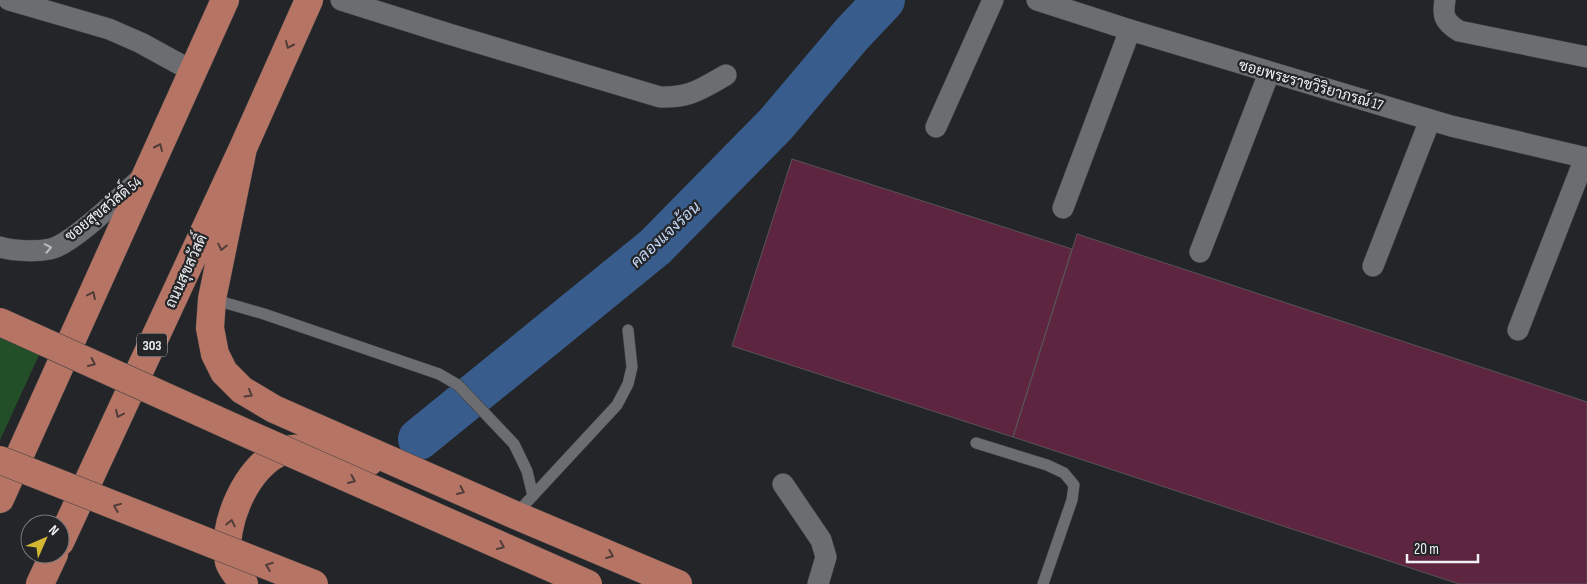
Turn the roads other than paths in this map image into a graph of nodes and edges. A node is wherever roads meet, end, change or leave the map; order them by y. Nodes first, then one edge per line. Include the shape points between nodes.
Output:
1 (9, 0) edge
2 (225, 0) edge
3 (309, 0) edge
4 (341, 0) edge
5 (994, 0) edge
6 (1037, 0) edge
7 (1446, 0) edge
8 (1130, 30) junction
9 (1587, 57) edge
10 (192, 71) junction
11 (1269, 73) junction
12 (726, 75) dead end
13 (1430, 120) junction
14 (936, 127) dead end
15 (243, 148) junction
16 (1586, 158) edge
17 (148, 173) junction
18 (1062, 208) dead end
19 (0, 247) edge
20 (1200, 252) dead end
21 (1373, 266) dead end
22 (212, 299) junction
23 (0, 322) edge
24 (628, 330) dead end
25 (1518, 330) dead end
26 (57, 371) junction
27 (976, 443) dead end
28 (0, 454) edge
29 (0, 460) edge
30 (424, 474) junction
31 (783, 484) dead end
32 (0, 499) edge
33 (524, 505) junction
34 (70, 520) edge
35 (49, 564) edge
36 (40, 584) edge
37 (244, 584) edge
38 (314, 584) edge
39 (588, 584) edge
40 (678, 584) edge
41 (818, 584) edge
42 (1043, 584) edge

1 - 10 street via 108,29
2 - 10 main road
3 -> 15 main road, ถนนสุขสวัสดิ์ / 303
4 - 12 street via 660,97 677,97 696,91
5 - 14 street
6 - 8 street, ซอยพระราชวิริยาภรณ์ 17
7 - 9 street via 1444,15 1448,24 1459,31
8 - 11 street, ซอยพระราชวิริยาภรณ์ 17
8 - 18 street
17 -> 10 main road
11 - 13 street, ซอยพระราชวิริยาภรณ์ 17
11 - 20 street
13 - 16 street, ซอยพระราชวิริยาภรณ์ 17
13 - 21 street
15 -> 22 main road
15 -> 34 main road, ถนนสุขสวัสดิ์ / 303
16 - 25 street
19 -> 17 street, ซอยสุขสวัสดิ์ 54 via 51,249 70,239
26 -> 17 main road
22 -> 30 main road via 210,328 215,354 224,372 242,390 274,409
22 - 33 lane via 439,374 458,386 514,444 527,471
23 -> 39 main road, bridge
24 - 33 lane via 632,366 628,384 617,405
26 - 28 main road
26 - 32 main road
27 - 42 lane via 1047,466 1064,474 1074,485 1072,500
38 -> 29 main road, bridge
30 -> 33 main road
37 -> 30 main road via 229,563 227,540 234,511 250,477 267,460 283,451 307,449
31 - 41 street via 821,540 826,557
33 -> 40 main road
35 - 36 main road

